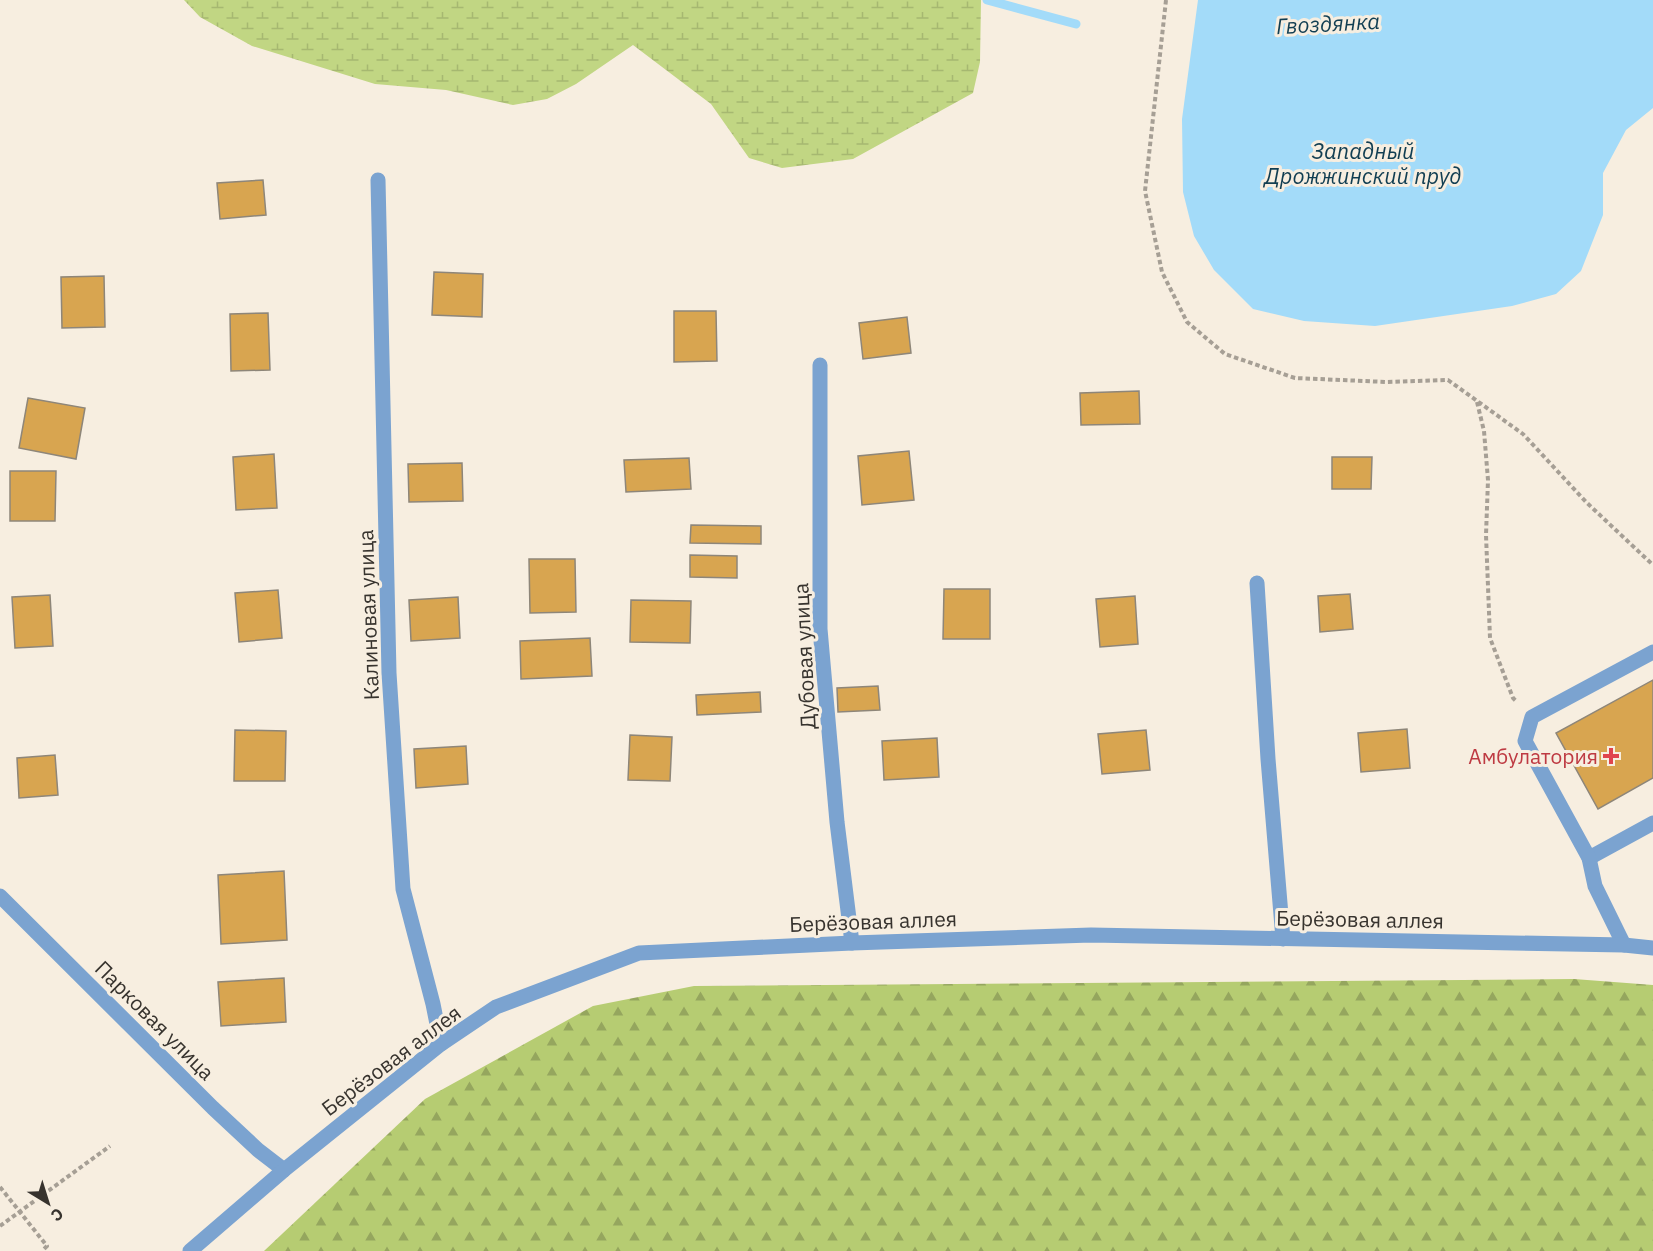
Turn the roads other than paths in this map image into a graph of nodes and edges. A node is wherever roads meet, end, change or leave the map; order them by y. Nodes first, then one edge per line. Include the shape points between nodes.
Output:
1 (378, 180) dead end
2 (820, 365) dead end
3 (1257, 583) dead end
4 (1653, 652) edge
5 (1653, 823) edge
6 (1589, 858) junction
7 (0, 896) edge
8 (1283, 939) junction
9 (852, 943) junction
10 (1624, 945) junction
11 (1653, 948) edge
12 (441, 1044) junction
13 (284, 1170) junction
14 (190, 1251) edge

1 - 12 street, Калиновая улица via 389,673 403,889
2 - 9 street, Дубовая улица via 820,629
3 - 8 street
4 - 6 street via 1532,717 1525,741
5 - 6 street
6 - 10 street via 1595,886
7 - 13 street, Парковая улица via 213,1108
8 - 9 street, Берёзовая аллея via 1091,935
8 - 10 street, Берёзовая аллея
9 - 12 street, Берёзовая аллея via 639,953 496,1007
10 - 11 street, Берёзовая аллея
12 - 13 street, Берёзовая аллея
13 - 14 street, Берёзовая аллея

